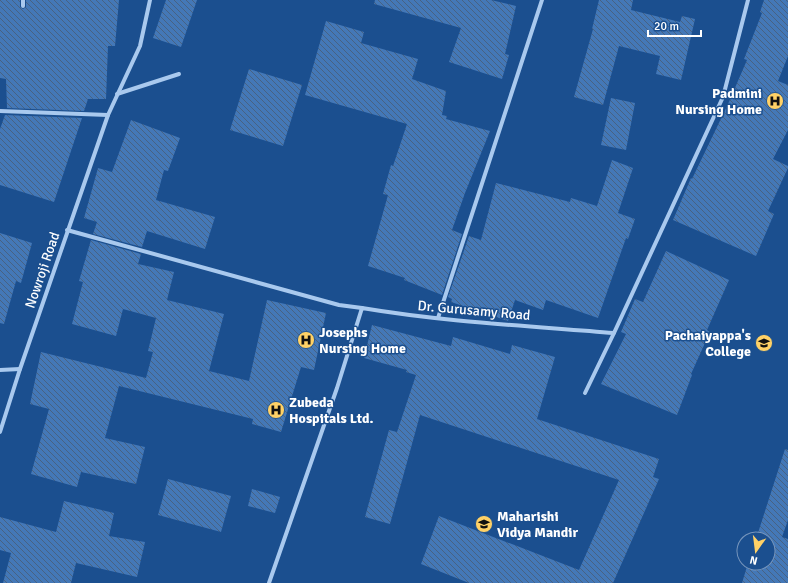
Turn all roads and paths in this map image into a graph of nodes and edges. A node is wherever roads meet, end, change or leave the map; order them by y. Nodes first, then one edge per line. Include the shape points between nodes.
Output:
1 (23, 0) edge
2 (150, 0) edge
3 (542, 0) edge
4 (748, 0) edge
5 (22, 6) dead end
6 (179, 74) dead end
7 (117, 94) junction
8 (0, 111) edge
9 (108, 115) junction
10 (67, 230) junction
11 (362, 308) junction
12 (438, 318) junction
13 (614, 333) junction
14 (20, 368) junction
15 (0, 370) edge
16 (585, 393) dead end
17 (0, 432) edge
18 (269, 583) edge

1 - 5 street
2 - 7 street, Nowroji Road via 140,46
3 - 12 street
4 - 13 street via 723,96
6 - 7 street
7 - 9 street, Nowroji Road
8 - 9 street
9 - 10 street, Nowroji Road
10 - 11 street, Dr. Gurusamy Road via 339,305
10 - 14 street, Nowroji Road
11 - 12 street, Dr. Gurusamy Road
11 - 18 street
12 - 13 street, Dr. Gurusamy Road
13 - 16 street
14 - 15 street
14 - 17 street, Nowroji Road

